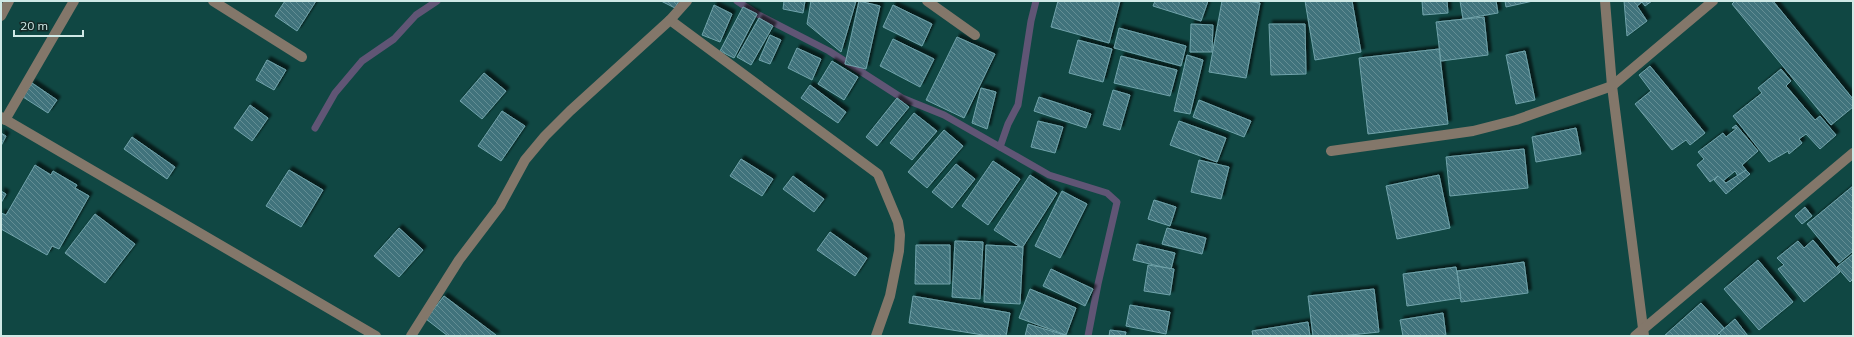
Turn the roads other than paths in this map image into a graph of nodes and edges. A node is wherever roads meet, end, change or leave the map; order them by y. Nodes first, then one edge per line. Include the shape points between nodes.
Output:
1 (9, 1) edge
2 (74, 1) edge
3 (213, 1) edge
4 (687, 1) edge
5 (927, 1) edge
6 (1605, 1) edge
7 (1714, 1) edge
8 (1, 16) edge
9 (670, 20) junction
10 (975, 35) dead end
11 (302, 58) dead end
12 (1612, 86) junction
13 (3, 118) edge
14 (1330, 151) dead end
15 (1853, 153) edge
16 (363, 333) edge
17 (1641, 334) edge
18 (376, 336) edge
19 (411, 336) edge
20 (876, 336) edge

1 - 8 street
2 - 13 street
3 - 11 street
4 - 9 street
5 - 10 street
6 - 12 street
7 - 12 street
9 - 19 street via 570,111 525,160 500,206 459,260
9 - 20 street via 878,174 898,222 900,235 890,296
12 - 14 street via 1516,120 1473,131
12 - 17 street
13 - 16 street
15 - 17 street
16 - 18 street

